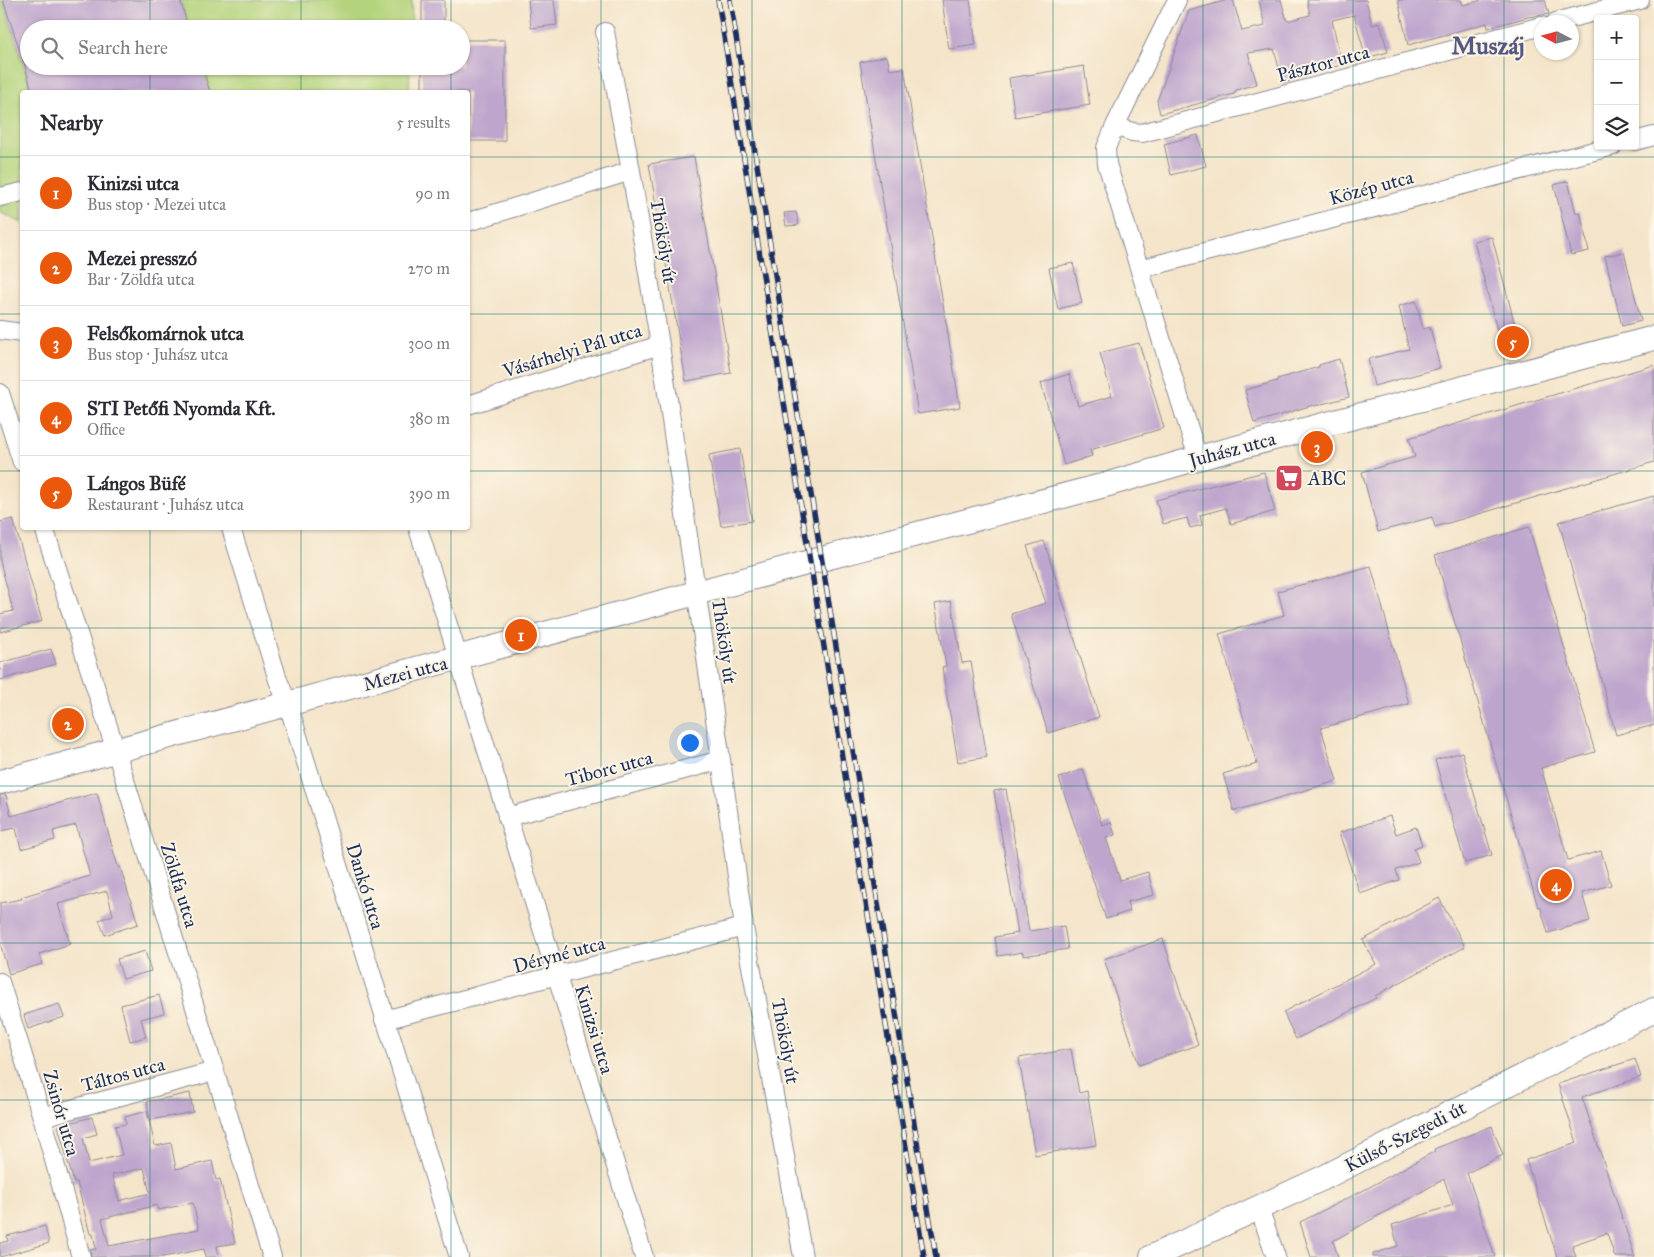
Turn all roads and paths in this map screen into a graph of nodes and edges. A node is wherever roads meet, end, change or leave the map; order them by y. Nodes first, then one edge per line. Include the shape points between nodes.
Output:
1 (1177, 0) edge
2 (1640, 0) edge
3 (1579, 16) edge
4 (1534, 28) edge
5 (605, 32) dead end
6 (1115, 126) junction
7 (1654, 136) edge
8 (1639, 139) edge
9 (1598, 150) edge
10 (631, 171) junction
11 (20, 192) edge
12 (0, 197) edge
13 (470, 221) edge
14 (1140, 270) junction
15 (0, 330) edge
16 (20, 333) edge
17 (1654, 338) edge
18 (660, 345) junction
19 (0, 393) edge
20 (470, 404) edge
21 (20, 456) edge
22 (1198, 458) junction
23 (45, 530) edge
24 (232, 530) edge
25 (419, 530) edge
26 (810, 562) joint
27 (696, 593) junction
28 (459, 659) junction
29 (288, 704) junction
30 (116, 751) junction
31 (721, 760) junction
32 (0, 782) edge
33 (507, 817) junction
34 (744, 927) junction
35 (556, 977) junction
36 (0, 982) edge
37 (1654, 1010) edge
38 (384, 1020) junction
39 (215, 1071) junction
40 (42, 1118) junction
41 (1259, 1208) junction
42 (81, 1257) edge
43 (272, 1257) edge
44 (459, 1257) edge
45 (644, 1257) edge
46 (803, 1257) edge
47 (1152, 1257) edge
48 (1276, 1257) edge

1 - 6 street
2 - 3 street
4 - 6 street, Pásztor utca via 1142,133
5 - 10 street, Thököly út
6 - 14 street via 1106,148 1107,164
7 - 8 street
9 - 14 street, Közép utca
10 - 13 street
10 - 18 street, Thököly út
11 - 12 street
14 - 22 street
15 - 16 street
17 - 22 street, Juhász utca
18 - 20 street, Vásárhelyi Pál utca
18 - 27 street, Thököly út
19 - 21 street
22 - 26 street, Juhász utca
23 - 30 street, Zöldfa utca
24 - 29 street, Dankó utca
25 - 28 street, Kinizsi utca
26 - 27 street, Mezei utca
27 - 28 street, Mezei utca
27 - 31 street, Thököly út
28 - 29 street, Mezei utca
28 - 33 street, Kinizsi utca
29 - 30 street, Mezei utca
29 - 38 street, Dankó utca
30 - 32 street, Mezei utca
30 - 39 street, Zöldfa utca
31 - 33 street, Tiborc utca
31 - 34 street, Thököly út
33 - 35 street, Kinizsi utca
34 - 35 street, Déryné utca
34 - 46 street, Thököly út
35 - 38 street, Déryné utca
35 - 45 street, Kinizsi utca
36 - 40 street, Zsinór utca
37 - 41 street, Külső-Szegedi út
38 - 44 street, Dankó utca
39 - 40 street, Táltos utca
39 - 43 street, Zöldfa utca
40 - 42 street, Zsinór utca
41 - 47 street, Külső-Szegedi út
41 - 48 street

